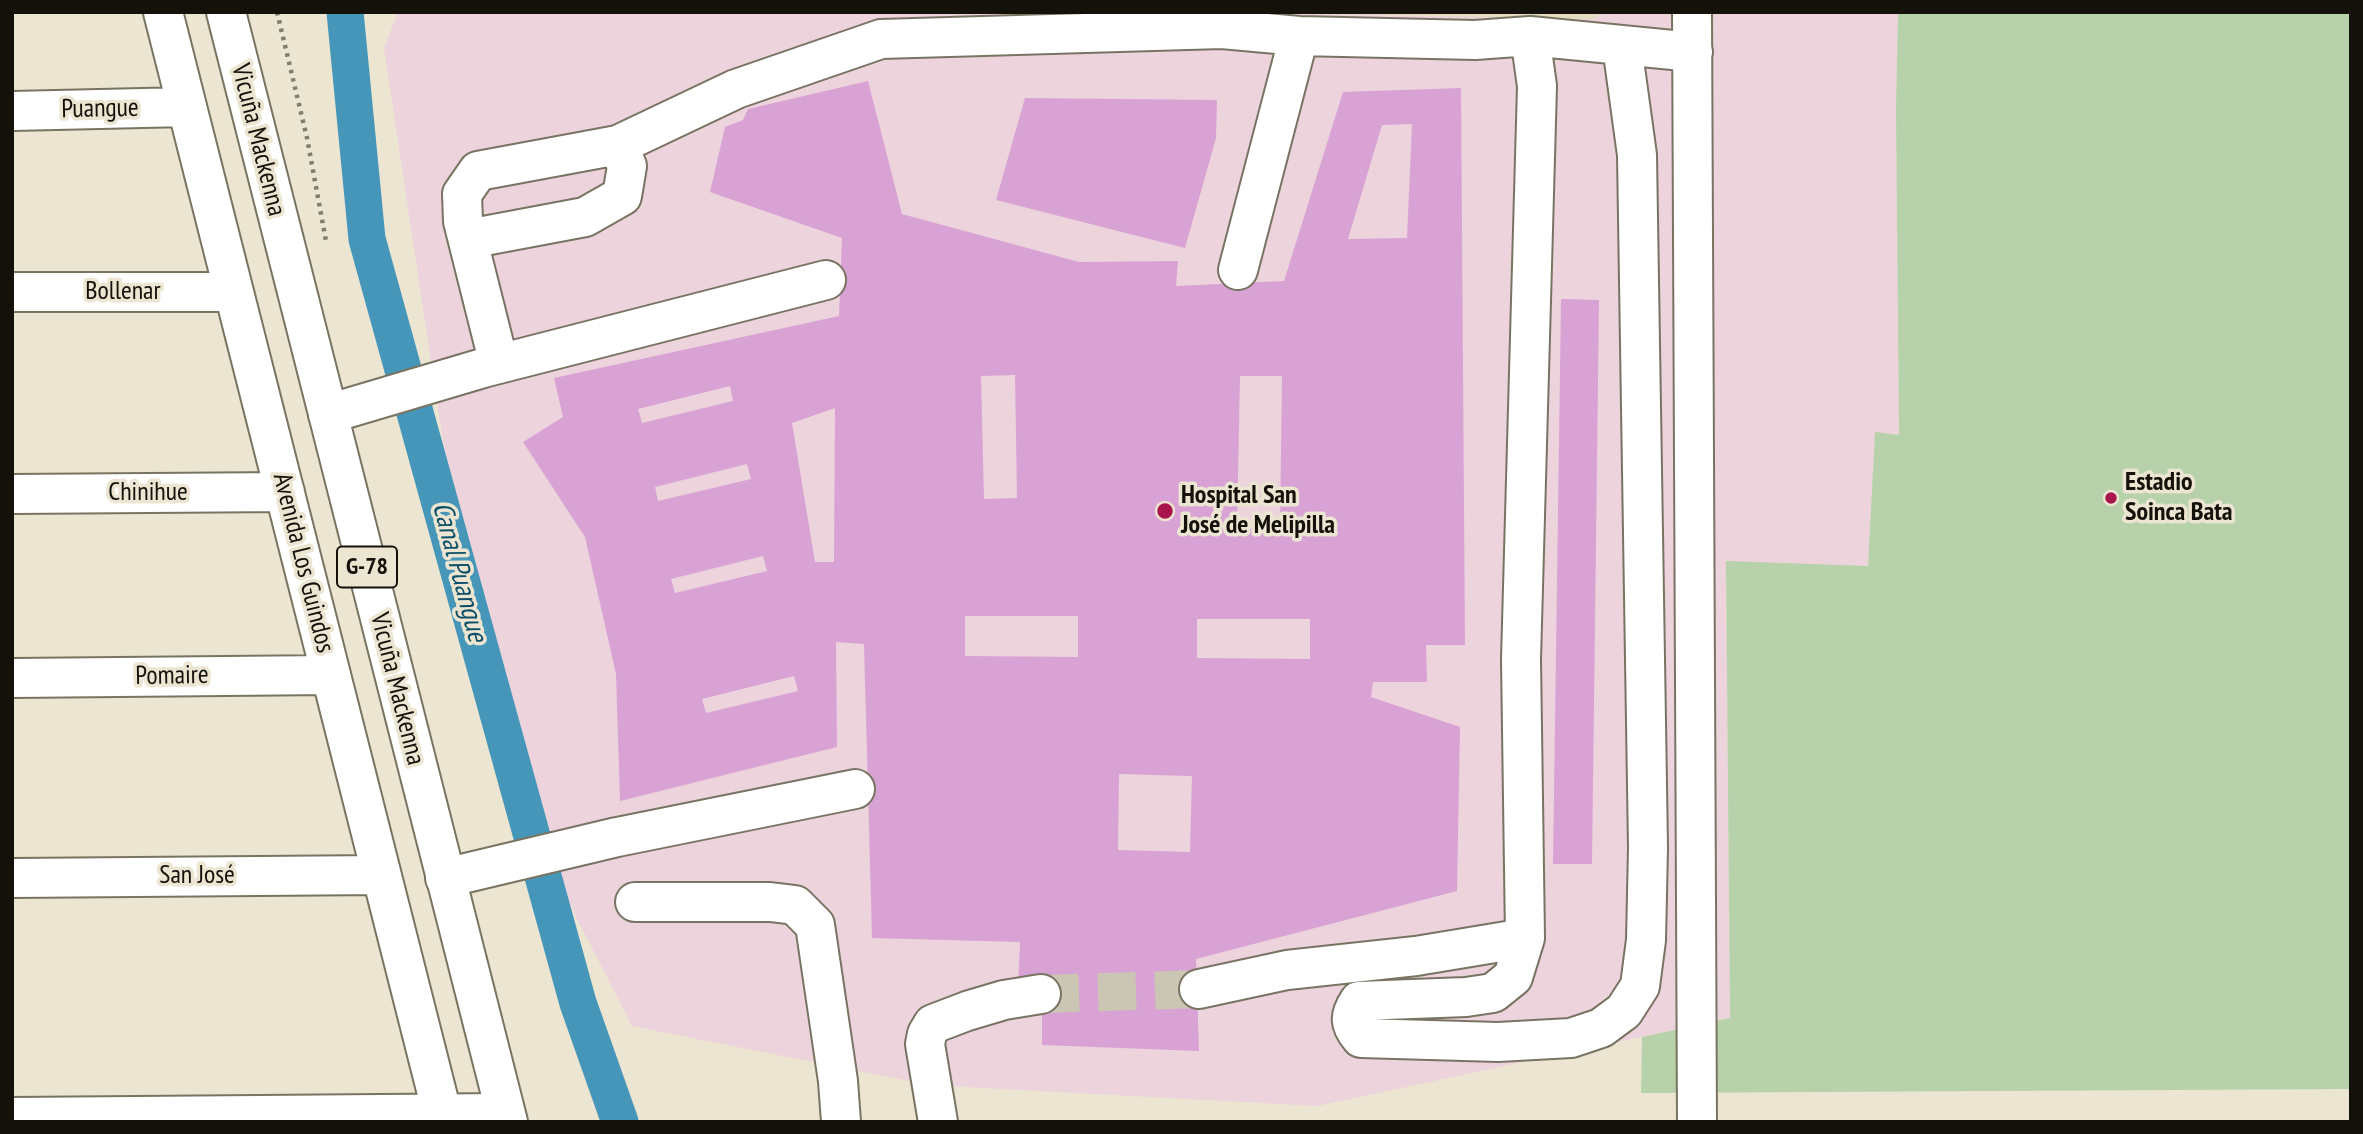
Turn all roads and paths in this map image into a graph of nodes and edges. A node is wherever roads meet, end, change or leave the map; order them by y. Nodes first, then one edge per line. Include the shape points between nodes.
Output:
1 (163, 12) edge
2 (226, 12) edge
3 (1692, 12) edge
4 (1299, 36) junction
5 (1530, 36) junction
6 (1622, 46) junction
7 (1693, 52) junction
8 (187, 107) junction
9 (12, 111) edge
10 (618, 145) junction
11 (468, 239) junction
12 (1238, 270) dead end
13 (827, 280) dead end
14 (12, 292) edge
15 (234, 292) junction
16 (491, 366) junction
17 (331, 413) junction
18 (285, 492) junction
19 (12, 494) edge
20 (331, 675) junction
21 (12, 678) edge
22 (855, 789) dead end
23 (381, 875) junction
24 (454, 876) junction
25 (12, 878) edge
26 (635, 902) dead end
27 (1525, 938) junction
28 (1199, 989) tunnel mouth
29 (1041, 994) tunnel mouth
30 (442, 1113) junction
31 (506, 1117) edge
32 (26, 1119) edge
33 (841, 1122) edge
34 (937, 1122) edge
35 (1697, 1122) edge

1 - 8 street, Avenida Los Guindos
2 - 17 street, Vicuña Mackenna / G-78
3 - 7 street
4 - 5 street via 1475,40
4 - 10 street via 1222,29 881,39 736,89
4 - 12 street
5 - 6 street
5 - 27 street via 1537,86 1521,659
6 - 7 street
6 - 27 street via 1637,155 1648,848 1640,986 1624,1011 1601,1028 1571,1038 1498,1042 1361,1038 1352,1027 1351,1013 1359,1001 1493,993 1513,976
7 - 35 street
8 - 9 street, Puangue
8 - 15 street, Avenida Los Guindos
10 - 11 street via 627,166 622,196 585,217
10 - 11 street via 478,171 462,194
11 - 16 street
13 - 16 street
14 - 15 street, Bollenar
15 - 18 street, Avenida Los Guindos
16 - 17 street
17 - 24 street, Vicuña Mackenna / G-78
18 - 19 street, Chinihue
18 - 20 street, Avenida Los Guindos
20 - 21 street, Pomaire
20 - 23 street, Avenida Los Guindos
22 - 24 street
23 - 25 street, San José
23 - 30 street, Avenida Los Guindos
24 - 31 street, Vicuña Mackenna / G-78
26 - 33 street via 795,905 815,925
27 - 28 street via 1287,970
29 - 34 street via 1004,1000 933,1024 925,1044
30 - 31 street
30 - 32 street

